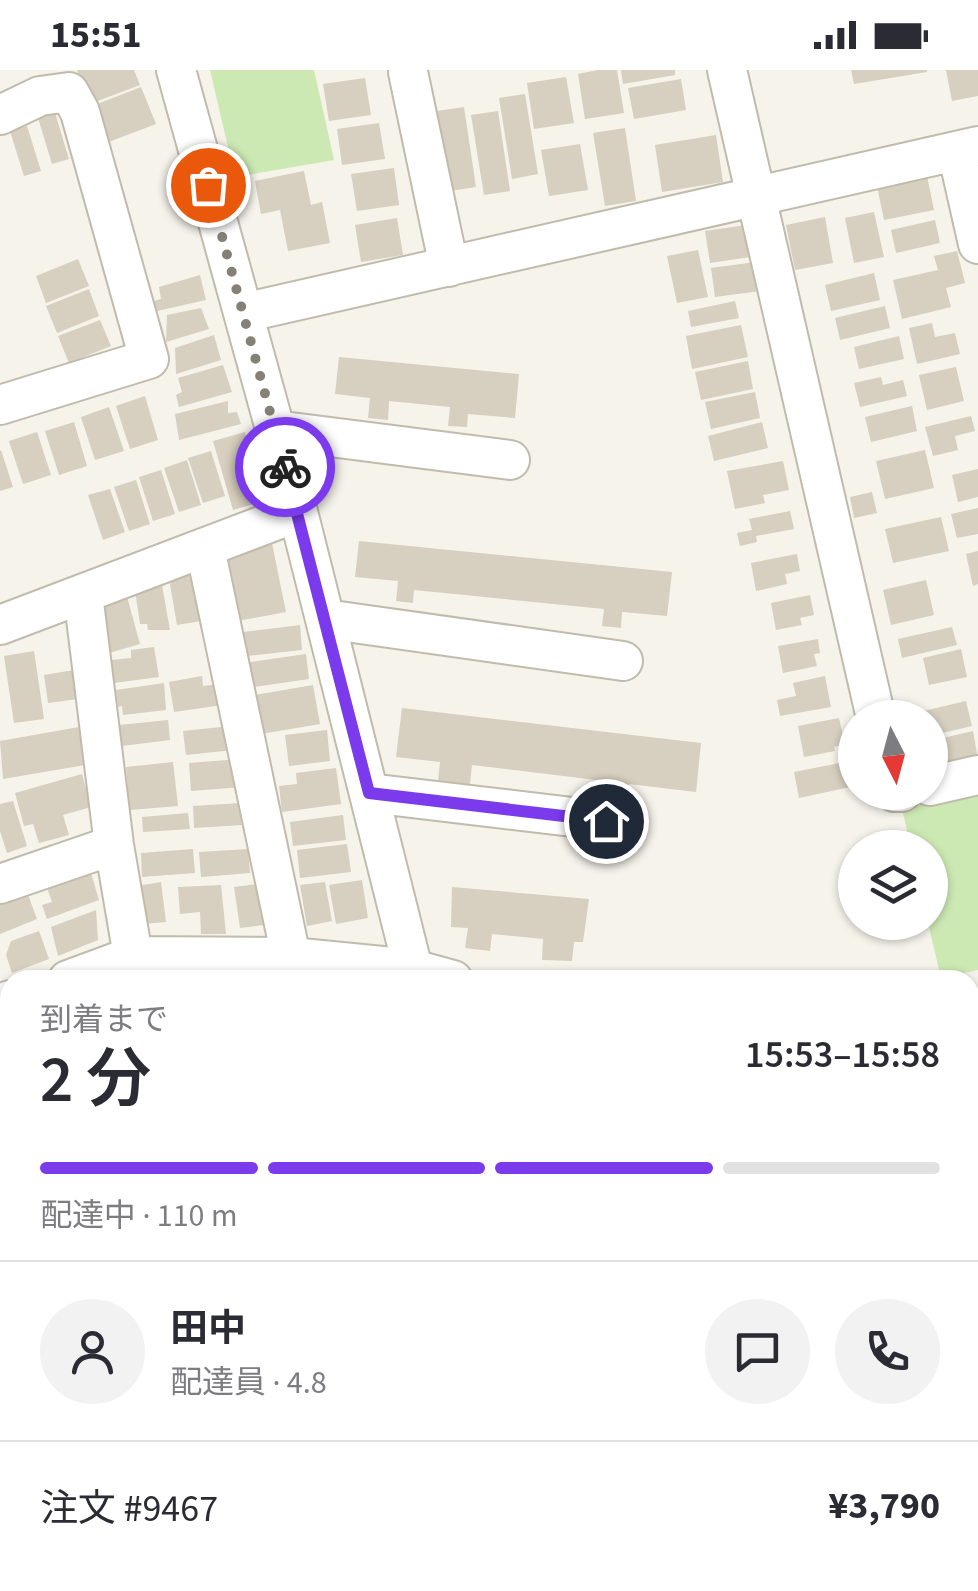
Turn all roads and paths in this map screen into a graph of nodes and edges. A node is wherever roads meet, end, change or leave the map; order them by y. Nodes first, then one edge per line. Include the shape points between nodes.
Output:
1 (176, 70) edge
2 (727, 70) edge
3 (408, 72) edge
4 (65, 81) edge
5 (0, 115) edge
6 (968, 149) edge
7 (756, 196) junction
8 (978, 244) edge
9 (449, 267) junction
10 (243, 313) junction
11 (0, 405) edge
12 (275, 430) junction
13 (510, 460) dead end
14 (298, 512) junction
15 (205, 548) junction
16 (83, 594) junction
17 (325, 620) junction
18 (0, 625) edge
19 (623, 661) dead end
20 (872, 700) edge
21 (978, 775) edge
22 (948, 782) edge
23 (369, 793) junction
24 (606, 821) dead end
25 (114, 844) junction
26 (0, 884) edge
27 (133, 956) junction
28 (291, 957) junction
29 (413, 969) junction
30 (98, 970) edge
31 (417, 970) edge

1 - 10 street
2 - 7 street
3 - 9 street
4 - 5 street
4 - 11 street via 80,112 149,359
6 - 7 street
6 - 8 street
7 - 9 street
7 - 20 street
9 - 10 street
10 - 12 street
12 - 13 street
12 - 14 street
14 - 15 street
14 - 17 street
15 - 16 street
15 - 28 street
16 - 18 street
16 - 25 street
17 - 19 street
17 - 23 street
21 - 22 street
23 - 24 street
23 - 29 street
25 - 26 street
25 - 27 street
27 - 28 street
27 - 30 street
28 - 29 street
29 - 31 street

